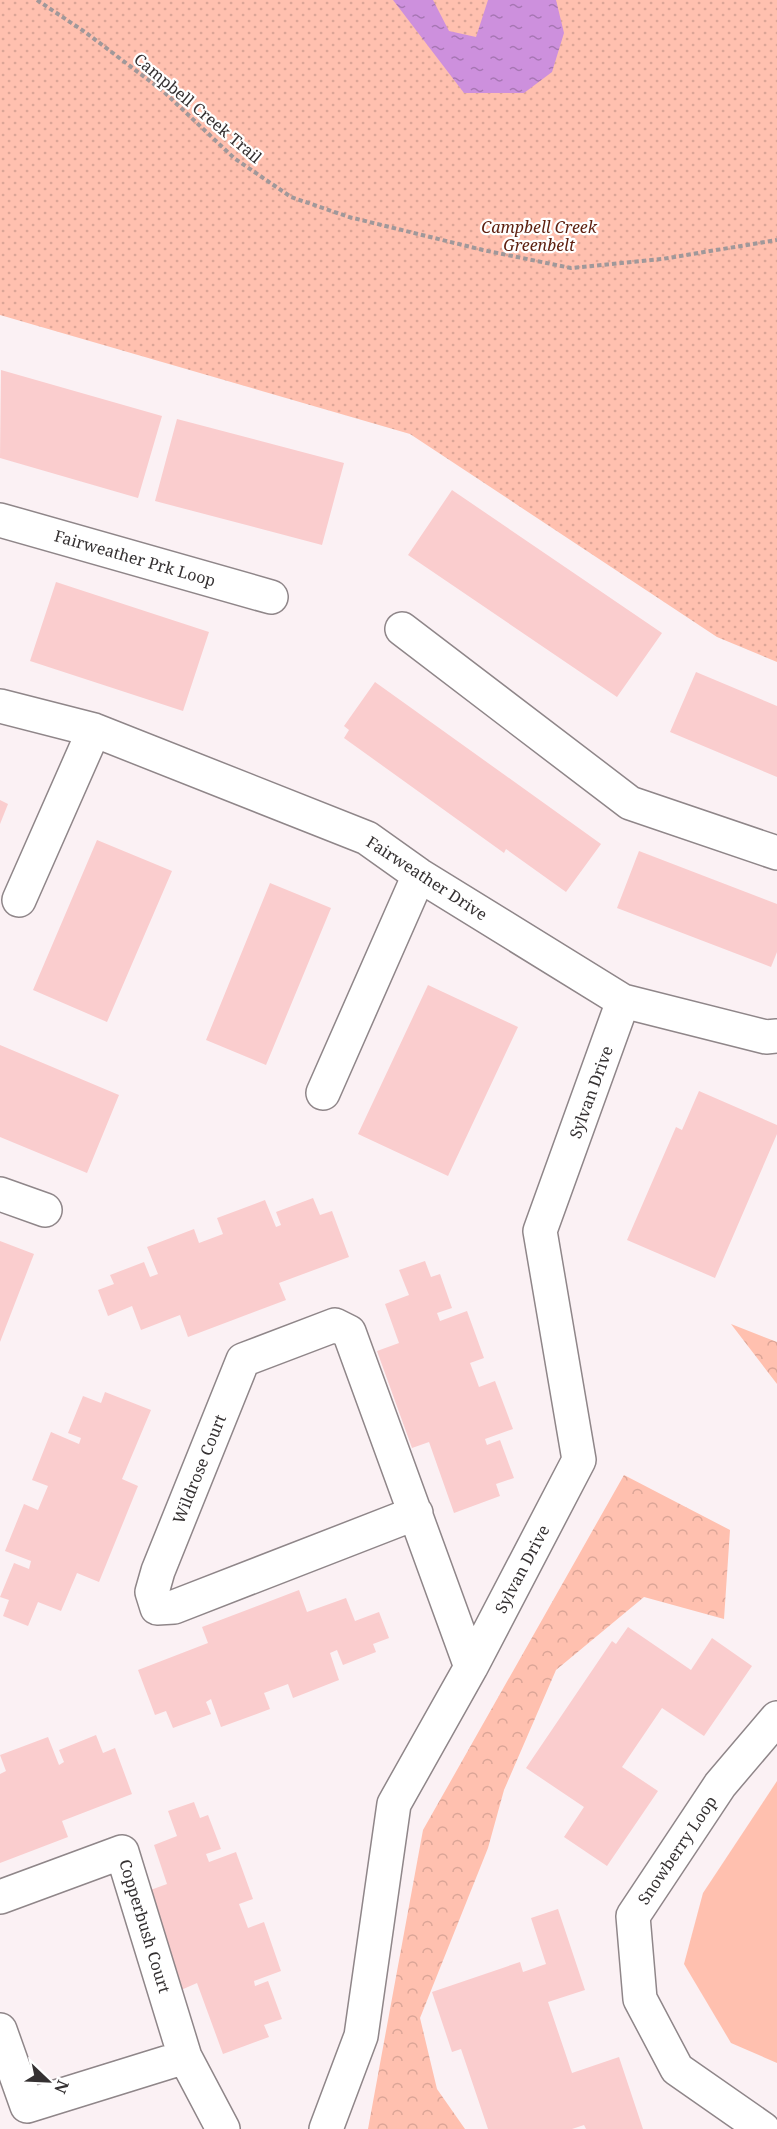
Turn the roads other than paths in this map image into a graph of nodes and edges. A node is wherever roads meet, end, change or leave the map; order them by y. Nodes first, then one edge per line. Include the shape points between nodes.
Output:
1 (0, 520) edge
2 (271, 597) dead end
3 (402, 629) dead end
4 (0, 706) edge
5 (94, 730) junction
6 (777, 853) edge
7 (419, 875) junction
8 (19, 900) dead end
9 (623, 1000) junction
10 (777, 1036) edge
11 (323, 1094) dead end
12 (0, 1194) edge
13 (45, 1210) dead end
14 (416, 1513) junction
15 (471, 1667) junction
16 (777, 1718) edge
17 (0, 1897) edge
18 (0, 2030) edge
19 (185, 2057) junction
20 (223, 2129) edge
21 (326, 2129) edge
22 (763, 2129) edge

1 - 2 street, Fairweather Prk Loop
3 - 6 street via 630,803
4 - 5 street, Fairweather Drive
5 - 7 street, Fairweather Drive via 367,838
5 - 8 street
7 - 9 street, Fairweather Drive
7 - 11 street
9 - 10 street, Fairweather Drive via 766,1037
9 - 15 street, Sylvan Drive via 540,1232 579,1460
12 - 13 street
14 - 14 street, Wildrose Court via 349,1332 335,1325 243,1360 158,1571 152,1592 157,1608 174,1607
14 - 15 street, Wildrose Court
15 - 21 street, Sylvan Drive via 394,1804 360,2036
16 - 22 street, Snowberry Loop via 720,1785 633,1916 640,1999 677,2068
17 - 19 street, Copperbush Court via 122,1852
18 - 19 street via 27,2106
19 - 20 street, Copperbush Court

